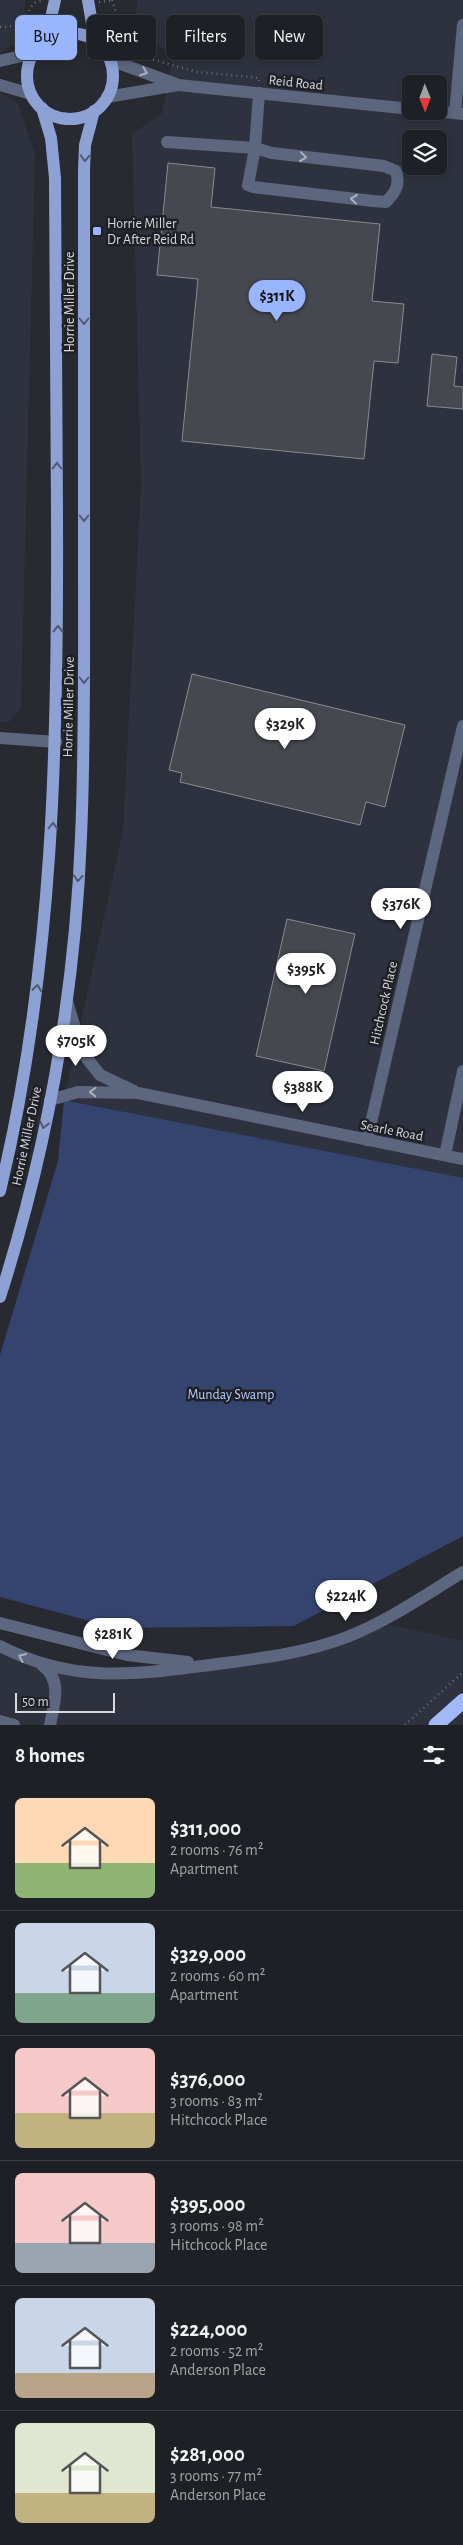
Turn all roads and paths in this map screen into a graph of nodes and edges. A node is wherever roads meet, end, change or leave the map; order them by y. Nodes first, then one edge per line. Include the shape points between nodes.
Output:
1 (49, 0) edge
2 (88, 0) edge
3 (112, 0) edge
4 (48, 15) edge
5 (91, 15) edge
6 (463, 25) edge
7 (0, 27) edge
8 (15, 57) edge
9 (32, 60) edge
10 (110, 60) joint
11 (0, 61) edge
12 (0, 85) edge
13 (178, 85) junction
14 (259, 93) junction
15 (32, 94) junction
16 (107, 97) junction
17 (42, 108) junction
18 (402, 108) edge
19 (94, 111) junction
20 (459, 114) edge
21 (168, 142) dead end
22 (255, 148) junction
23 (463, 726) edge
24 (0, 738) edge
25 (56, 742) junction
26 (66, 998) junction
27 (463, 1072) edge
28 (138, 1093) junction
29 (50, 1100) junction
30 (367, 1140) junction
31 (445, 1155) junction
32 (463, 1159) edge
33 (0, 1191) edge
34 (0, 1297) edge
35 (463, 1572) edge
36 (0, 1623) edge
37 (0, 1646) edge
38 (225, 1663) junction
39 (42, 1665) junction
40 (463, 1672) edge
41 (463, 1701) edge
42 (0, 1721) edge
43 (14, 1725) edge
44 (50, 1725) edge
45 (405, 1725) edge
46 (436, 1725) edge

1 - 4 main road
1 - 7 path via 34,3 16,26
2 - 5 main road
3 - 14 path via 123,33 154,60 197,72 259,78
6 - 20 street
8 - 11 street
9 - 15 main road, Horrie Miller Drive via 27,73
10 -> 13 street, Reid Road
10 - 16 main road, Horrie Miller Drive via 112,85
12 - 15 street
13 - 14 street, Reid Road
13 - 16 street, Reid Road
14 - 18 street, Reid Road
14 - 22 street
15 - 17 main road, Horrie Miller Drive
16 - 19 main road, Horrie Miller Drive
17 - 19 main road via 68,118 82,117
25 -> 17 main road, Horrie Miller Drive via 55,178 51,138
19 -> 26 main road, Horrie Miller Drive via 85,145 84,170 81,839
21 - 22 street
22 -> 22 street via 292,156 384,166 396,171 399,182 395,193 386,202 253,187 248,185
23 - 30 street, Hitchcock Place
24 - 25 street
33 -> 25 main road, Horrie Miller Drive via 26,1072 36,996 52,840
26 - 28 street, Searle Road via 82,1052 100,1074
26 - 29 main road, Horrie Miller Drive
27 - 31 street
28 -> 29 street, Searle Road via 78,1092
28 - 30 street, Searle Road
29 -> 34 main road, Horrie Miller Drive via 18,1240
30 - 31 street, Searle Road
31 - 32 street, Searle Road
35 - 38 street via 380,1622 349,1636 283,1656
36 - 38 street via 127,1655 168,1661
39 -> 37 street
38 - 39 street via 147,1673 105,1674
39 - 44 street via 52,1675 56,1688
40 - 45 path
41 - 46 highway
42 - 43 street

